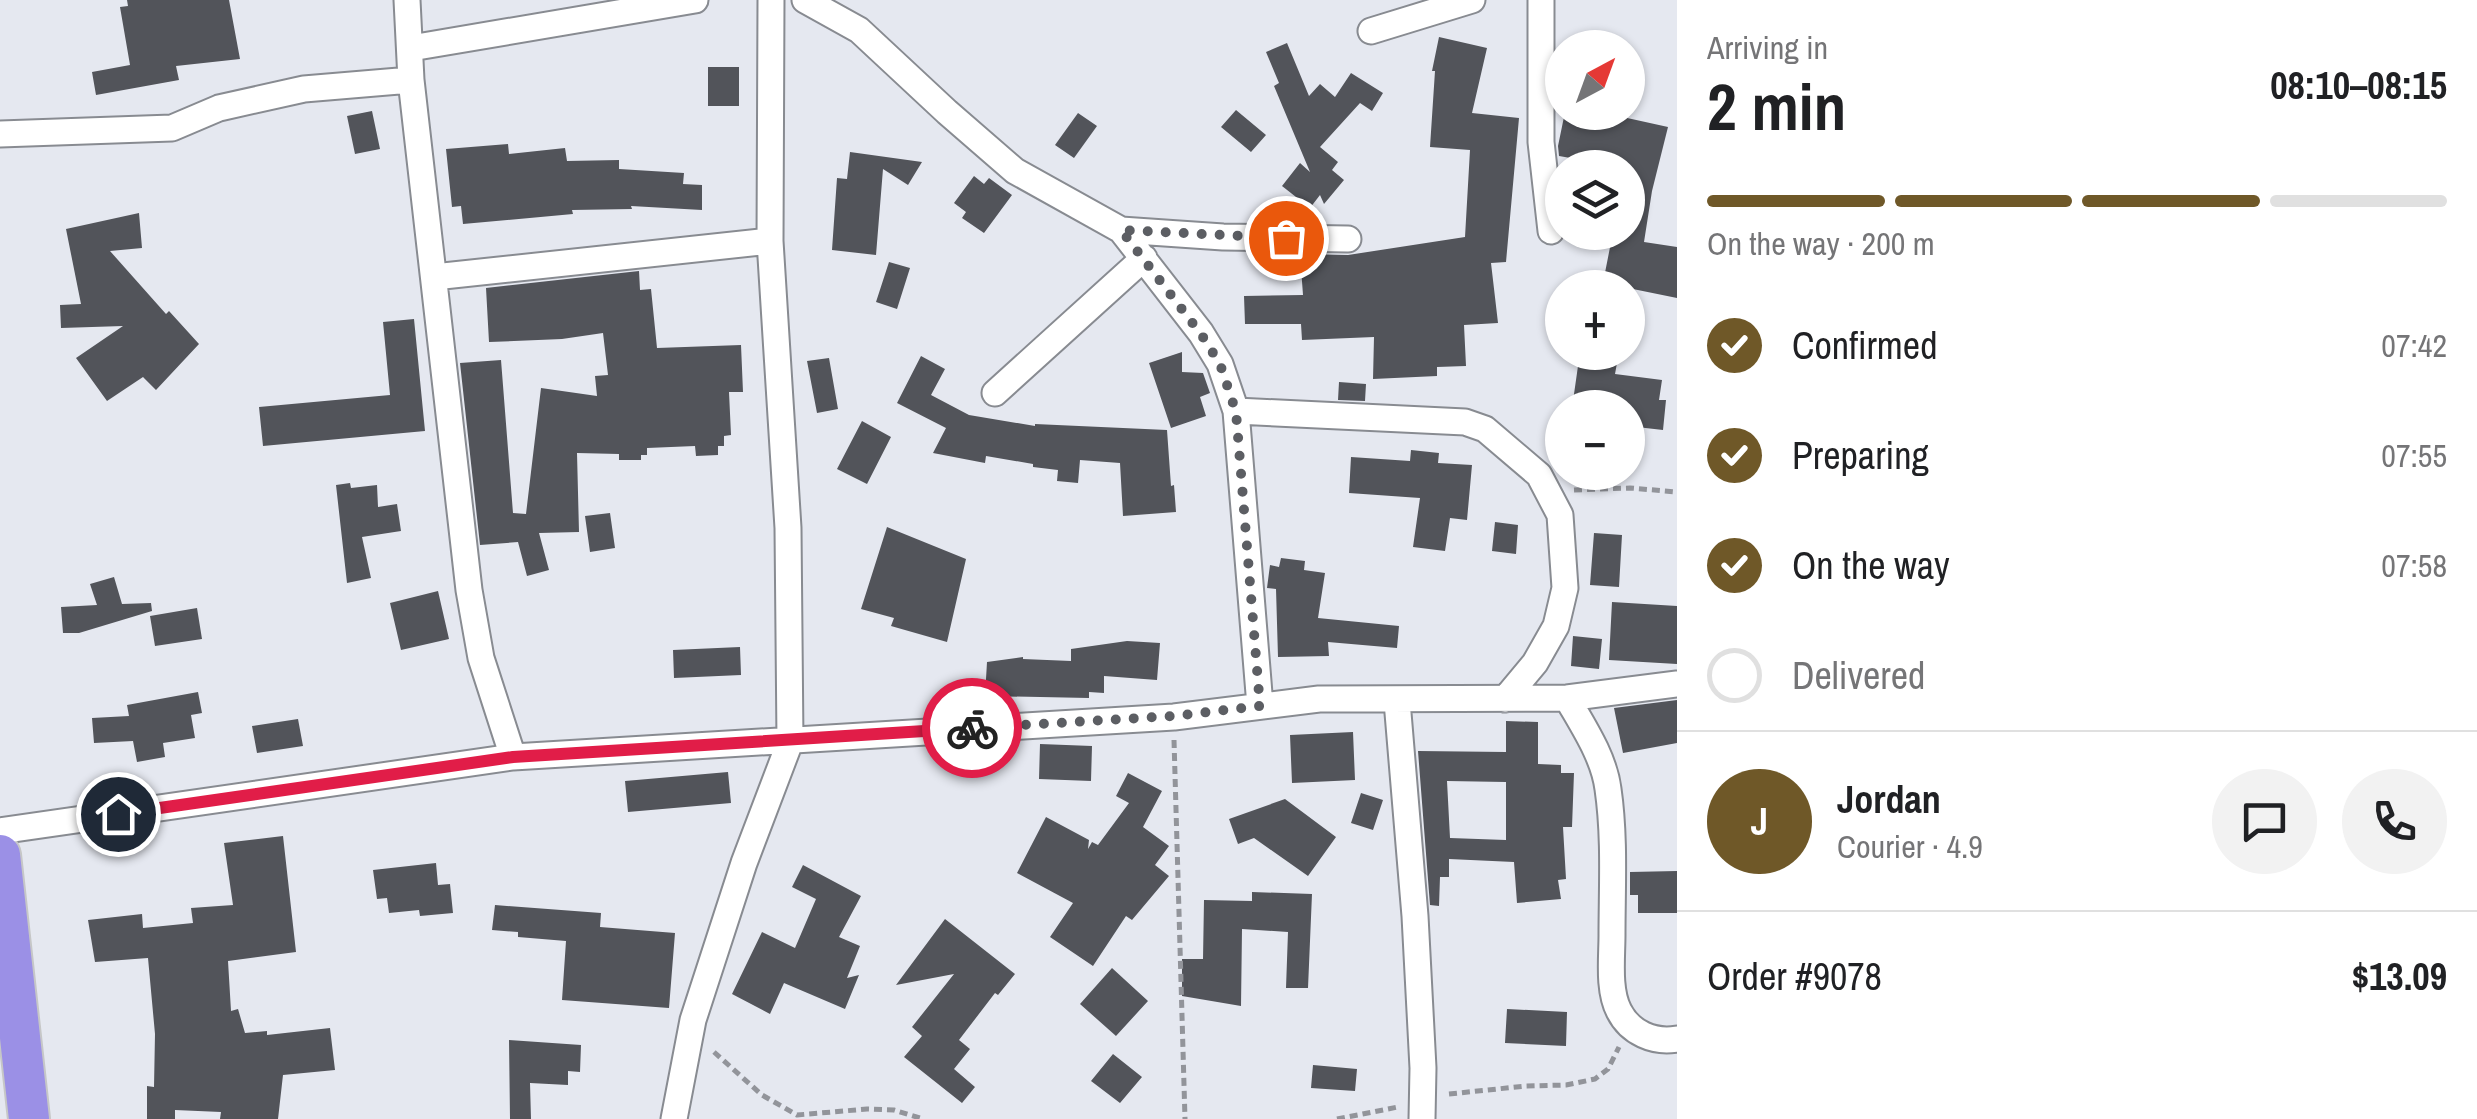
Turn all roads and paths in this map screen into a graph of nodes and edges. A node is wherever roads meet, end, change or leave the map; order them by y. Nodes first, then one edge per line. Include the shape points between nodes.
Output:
1 (407, 0) edge
2 (695, 0) edge
3 (772, 0) edge
4 (806, 0) edge
5 (1472, 0) edge
6 (1541, 0) edge
7 (1371, 30) dead end
8 (411, 48) junction
9 (411, 80) junction
10 (0, 134) edge
11 (1545, 178) edge
12 (1121, 230) junction
13 (1348, 239) dead end
14 (770, 241) junction
15 (1144, 258) junction
16 (434, 277) junction
17 (995, 393) dead end
18 (1236, 412) junction
19 (1677, 492) edge
20 (1552, 494) junction
21 (1677, 684) edge
22 (1567, 698) junction
23 (1505, 699) junction
24 (1398, 701) junction
25 (1260, 706) junction
26 (1174, 716) junction
27 (790, 742) junction
28 (513, 757) junction
29 (0, 831) edge
30 (0, 855) edge
31 (693, 1020) junction
32 (1628, 1023) junction
33 (1677, 1039) edge
34 (12, 1047) edge
35 (1421, 1107) edge
36 (29, 1119) edge
37 (674, 1119) edge
38 (922, 1119) edge
39 (1185, 1119) edge
40 (1337, 1119) edge

1 - 8 street
2 - 8 street
3 - 14 street
4 - 12 street via 859,30 1015,171
5 - 7 street
6 - 11 street
8 - 9 street
9 - 10 street via 304,88 218,108 172,128
9 - 16 street
12 - 13 street
12 - 15 street
14 - 16 street
14 - 27 street via 788,528
15 - 17 street
15 - 18 street via 1220,364
16 - 28 street via 469,590 481,658
18 - 20 street via 1464,422 1504,443
18 - 25 street
19 - 20 path via 1590,487
20 - 23 street via 1560,515 1561,606 1547,644
21 - 22 street
22 - 23 street
22 - 32 street via 1608,783 1612,973 1617,1008
23 - 24 street
24 - 25 street
24 - 35 street
25 - 26 street
26 - 27 street
26 - 39 path
27 - 28 street
27 - 31 street
28 - 29 street
30 - 34 highway
31 - 37 street
31 - 38 path via 716,1054 798,1115 867,1109
32 - 33 street via 1654,1040
32 - 35 path via 1608,1069 1595,1079
34 - 36 highway
35 - 40 path

